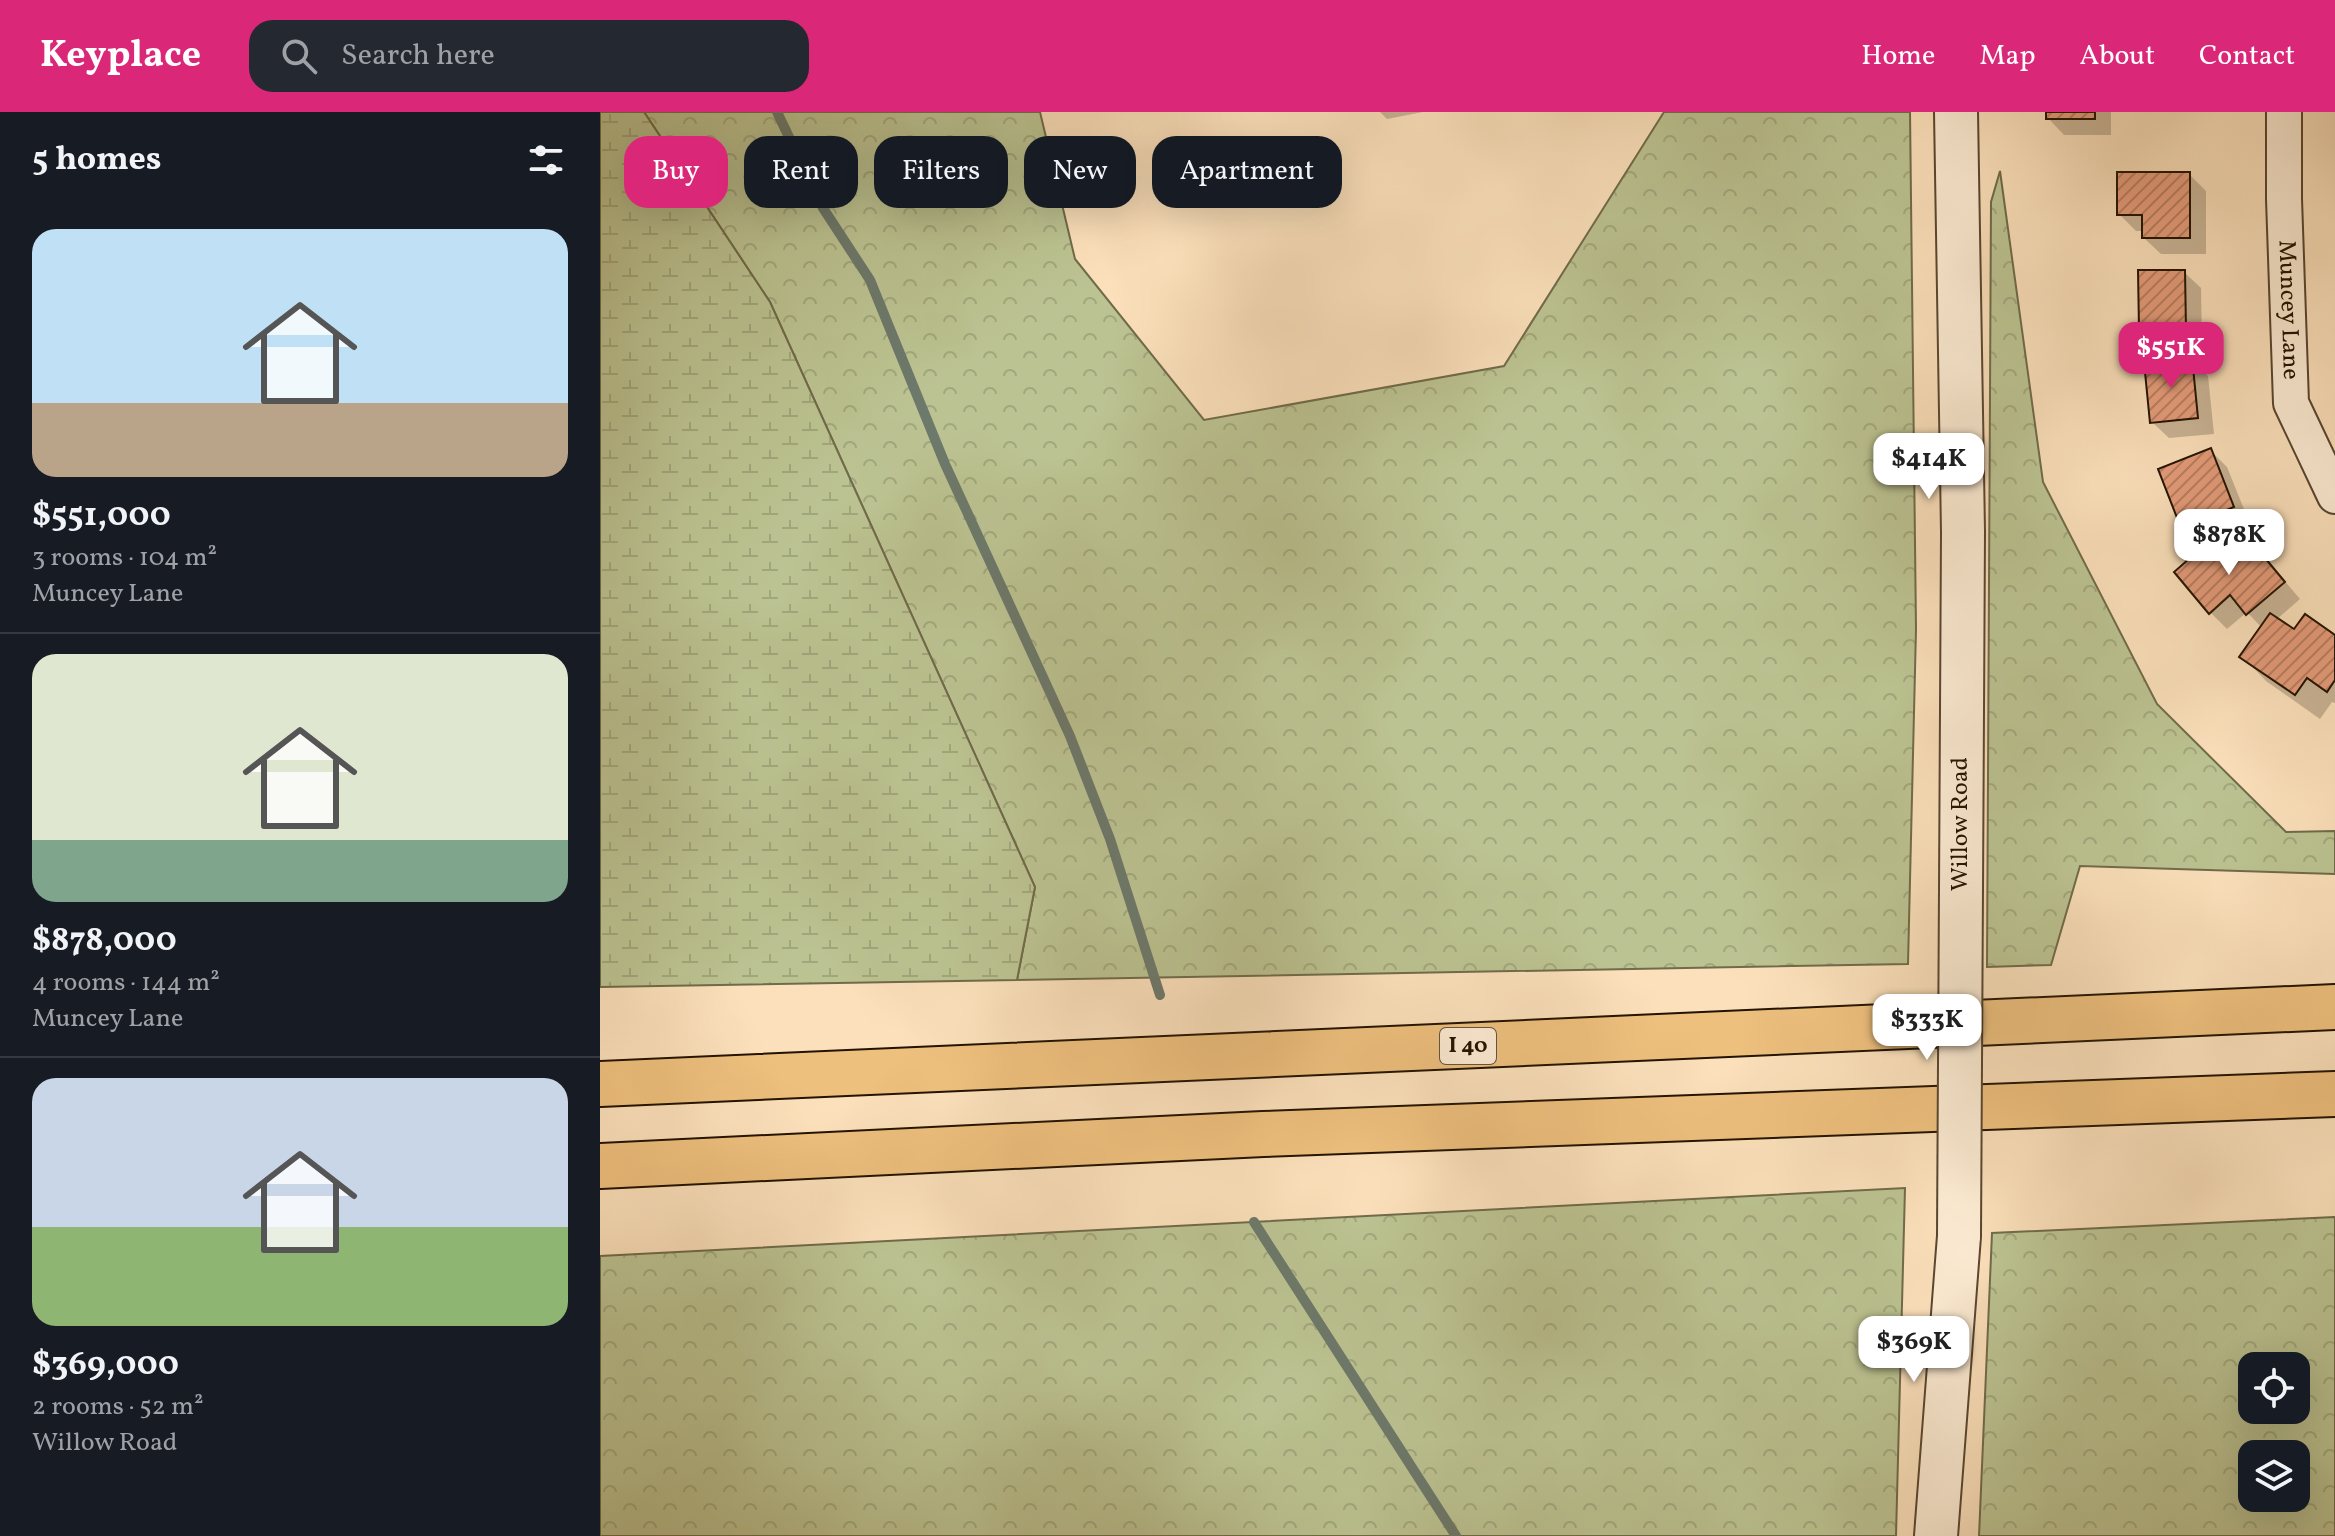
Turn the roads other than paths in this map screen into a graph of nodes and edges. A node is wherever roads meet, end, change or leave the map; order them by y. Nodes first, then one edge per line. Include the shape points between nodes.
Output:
1 (1956, 112) edge
2 (2284, 112) edge
3 (2335, 496) edge
4 (2335, 1007) edge
5 (600, 1084) edge
6 (2335, 1094) edge
7 (600, 1166) edge
8 (1936, 1536) edge

1 - 8 street, Willow Road, bridge via 1963,532 1959,1236
2 - 3 street, Muncey Lane via 2291,403
4 - 5 highway, I 40
6 - 7 highway via 1263,1134

